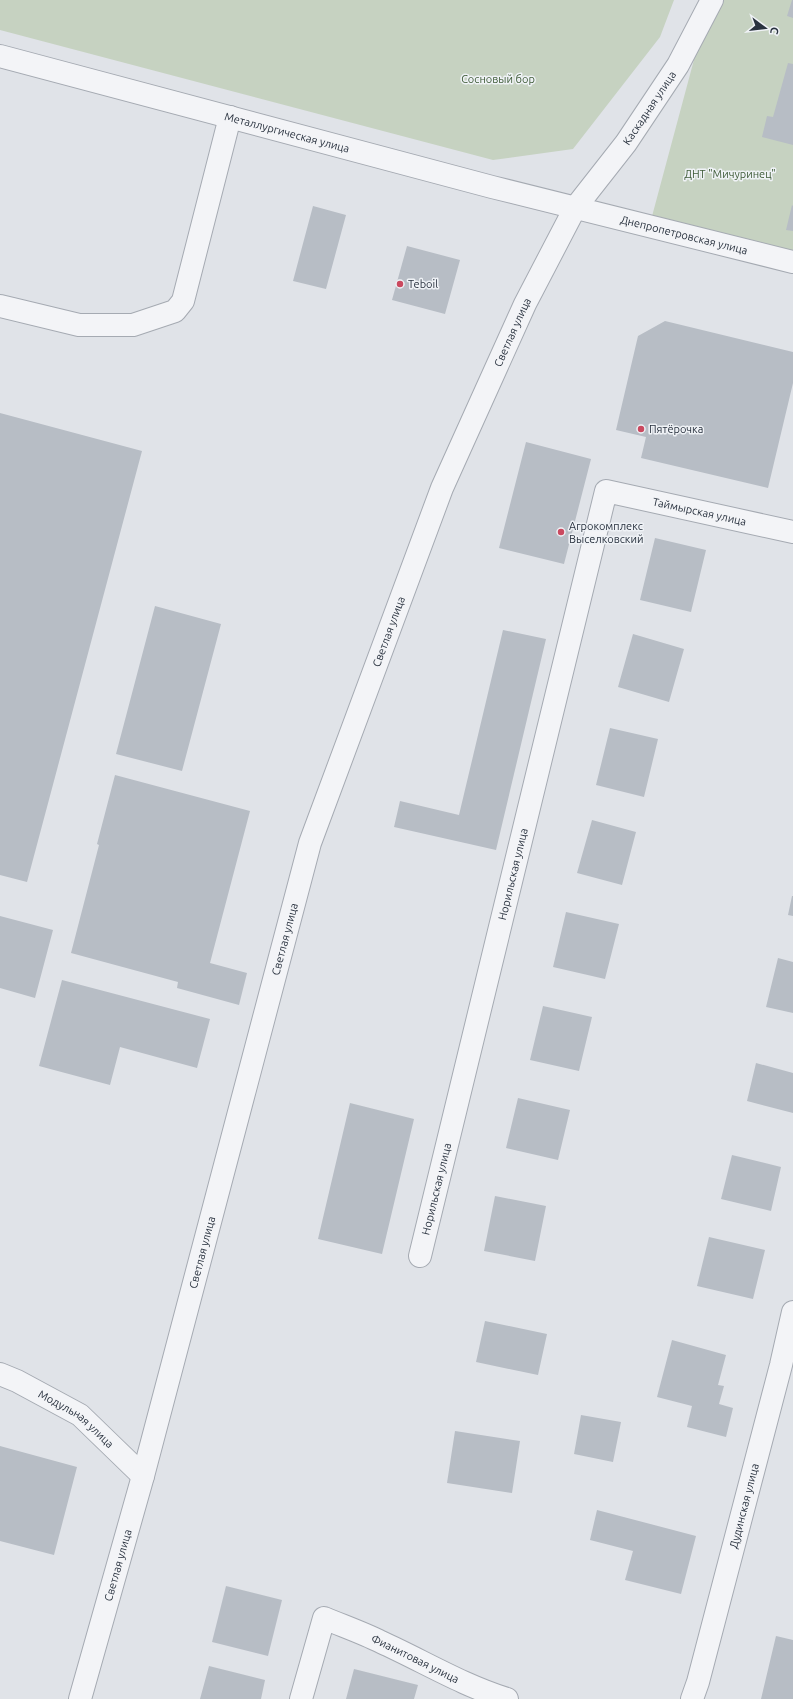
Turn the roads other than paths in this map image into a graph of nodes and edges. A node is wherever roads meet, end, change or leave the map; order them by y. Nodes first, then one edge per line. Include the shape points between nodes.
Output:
1 (712, 0) edge
2 (0, 56) edge
3 (230, 117) junction
4 (575, 208) junction
5 (793, 262) edge
6 (0, 306) edge
7 (606, 491) joint
8 (793, 532) edge
9 (420, 1256) dead end
10 (793, 1312) edge
11 (787, 1366) edge
12 (0, 1374) edge
13 (144, 1476) junction
14 (80, 1699) edge
15 (301, 1699) edge
16 (507, 1699) edge
17 (692, 1699) edge

1 - 4 street, Каскадная улица via 678,65 626,143
2 - 3 street, Металлургическая улица
3 - 4 street, Металлургическая улица
3 - 6 street via 183,301 175,311 133,325 80,325
4 - 5 street, Днепропетровская улица
4 - 13 street, Светлая улица via 525,304 442,488 310,843
7 - 8 street, Таймырская улица
7 - 9 street, Норильская улица
10 - 11 street, Дудинская улица
11 - 17 street, Дудинская улица
12 - 13 street, Модульная улица via 80,1415
13 - 14 street, Светлая улица
15 - 16 street, Фианитовая улица via 324,1618 381,1642 429,1667

